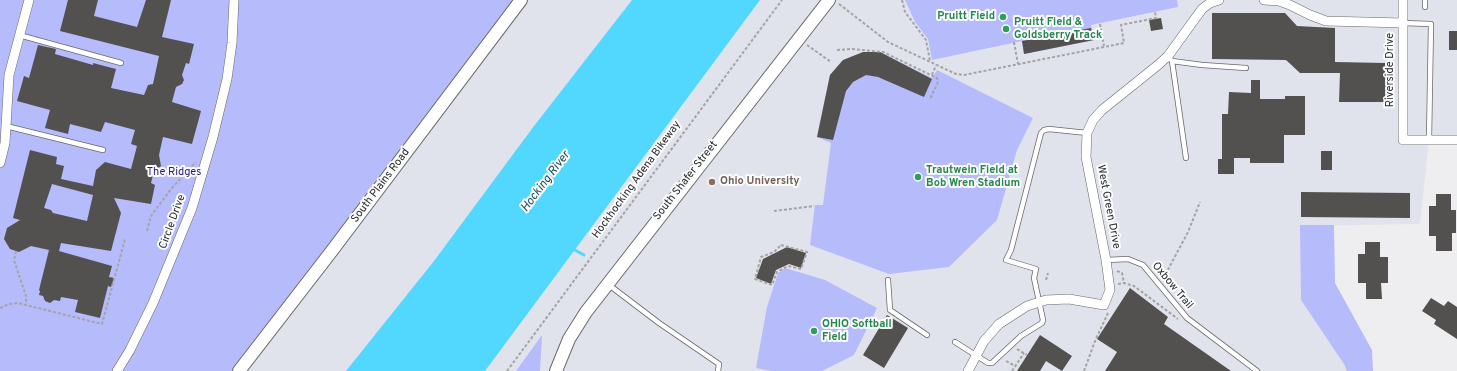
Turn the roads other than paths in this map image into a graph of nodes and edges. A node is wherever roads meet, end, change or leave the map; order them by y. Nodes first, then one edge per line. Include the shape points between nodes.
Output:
1 (29, 0) edge
2 (234, 0) edge
3 (521, 0) edge
4 (1219, 0) edge
5 (1264, 0) edge
6 (1403, 0) edge
7 (1425, 0) edge
8 (834, 2) edge
9 (1426, 7) dead end
10 (1403, 23) junction
11 (19, 35) junction
12 (1170, 59) junction
13 (121, 63) dead end
14 (1246, 68) dead end
15 (9, 75) junction
16 (0, 86) edge
17 (6, 126) junction
18 (1087, 133) junction
19 (1429, 140) junction
20 (1457, 140) edge
21 (103, 150) dead end
22 (1186, 158) dead end
23 (0, 163) edge
24 (1106, 260) junction
25 (888, 280) dead end
26 (607, 283) junction
27 (1038, 302) junction
28 (928, 335) dead end
29 (955, 342) dead end
30 (975, 355) junction
31 (117, 371) edge
32 (239, 371) edge
33 (556, 371) edge
34 (718, 371) edge
35 (968, 371) edge
36 (1257, 371) edge

1 - 11 street
2 - 31 street, Circle Drive via 227,79 185,227 160,288
3 - 32 main road, South Plains Road
4 - 12 street, West Green Drive via 1202,9
5 - 10 street via 1279,1 1326,21
6 - 10 street, Riverside Drive
7 - 9 lane
8 - 26 main road, South Shafer Street
10 - 19 street, Riverside Drive via 1402,140
10 - 19 lane via 1431,24
11 - 13 lane
11 - 15 street
12 - 14 lane
12 - 18 street, West Green Drive via 1102,110 1093,120
12 - 22 lane
15 - 16 street
15 - 17 street
17 - 21 lane
17 - 23 street
18 - 24 street, West Green Drive via 1086,157
18 - 27 lane via 1044,130 1033,162 1011,250 1006,260 1036,269 1034,278
19 - 20 street
24 - 27 street, West Green Drive via 1110,290 1104,305 1069,299
24 - 36 lane, Oxbow Trail via 1121,258 1135,261 1149,270 1187,318
25 - 28 lane via 890,310
26 - 33 main road, South Shafer Street via 569,339
26 - 34 lane via 719,364
27 - 30 street, West Green Drive via 1016,312 999,324
27 - 30 lane via 1043,320 1041,326 1022,336 992,363
29 - 30 lane
30 - 35 street, West Green Drive

